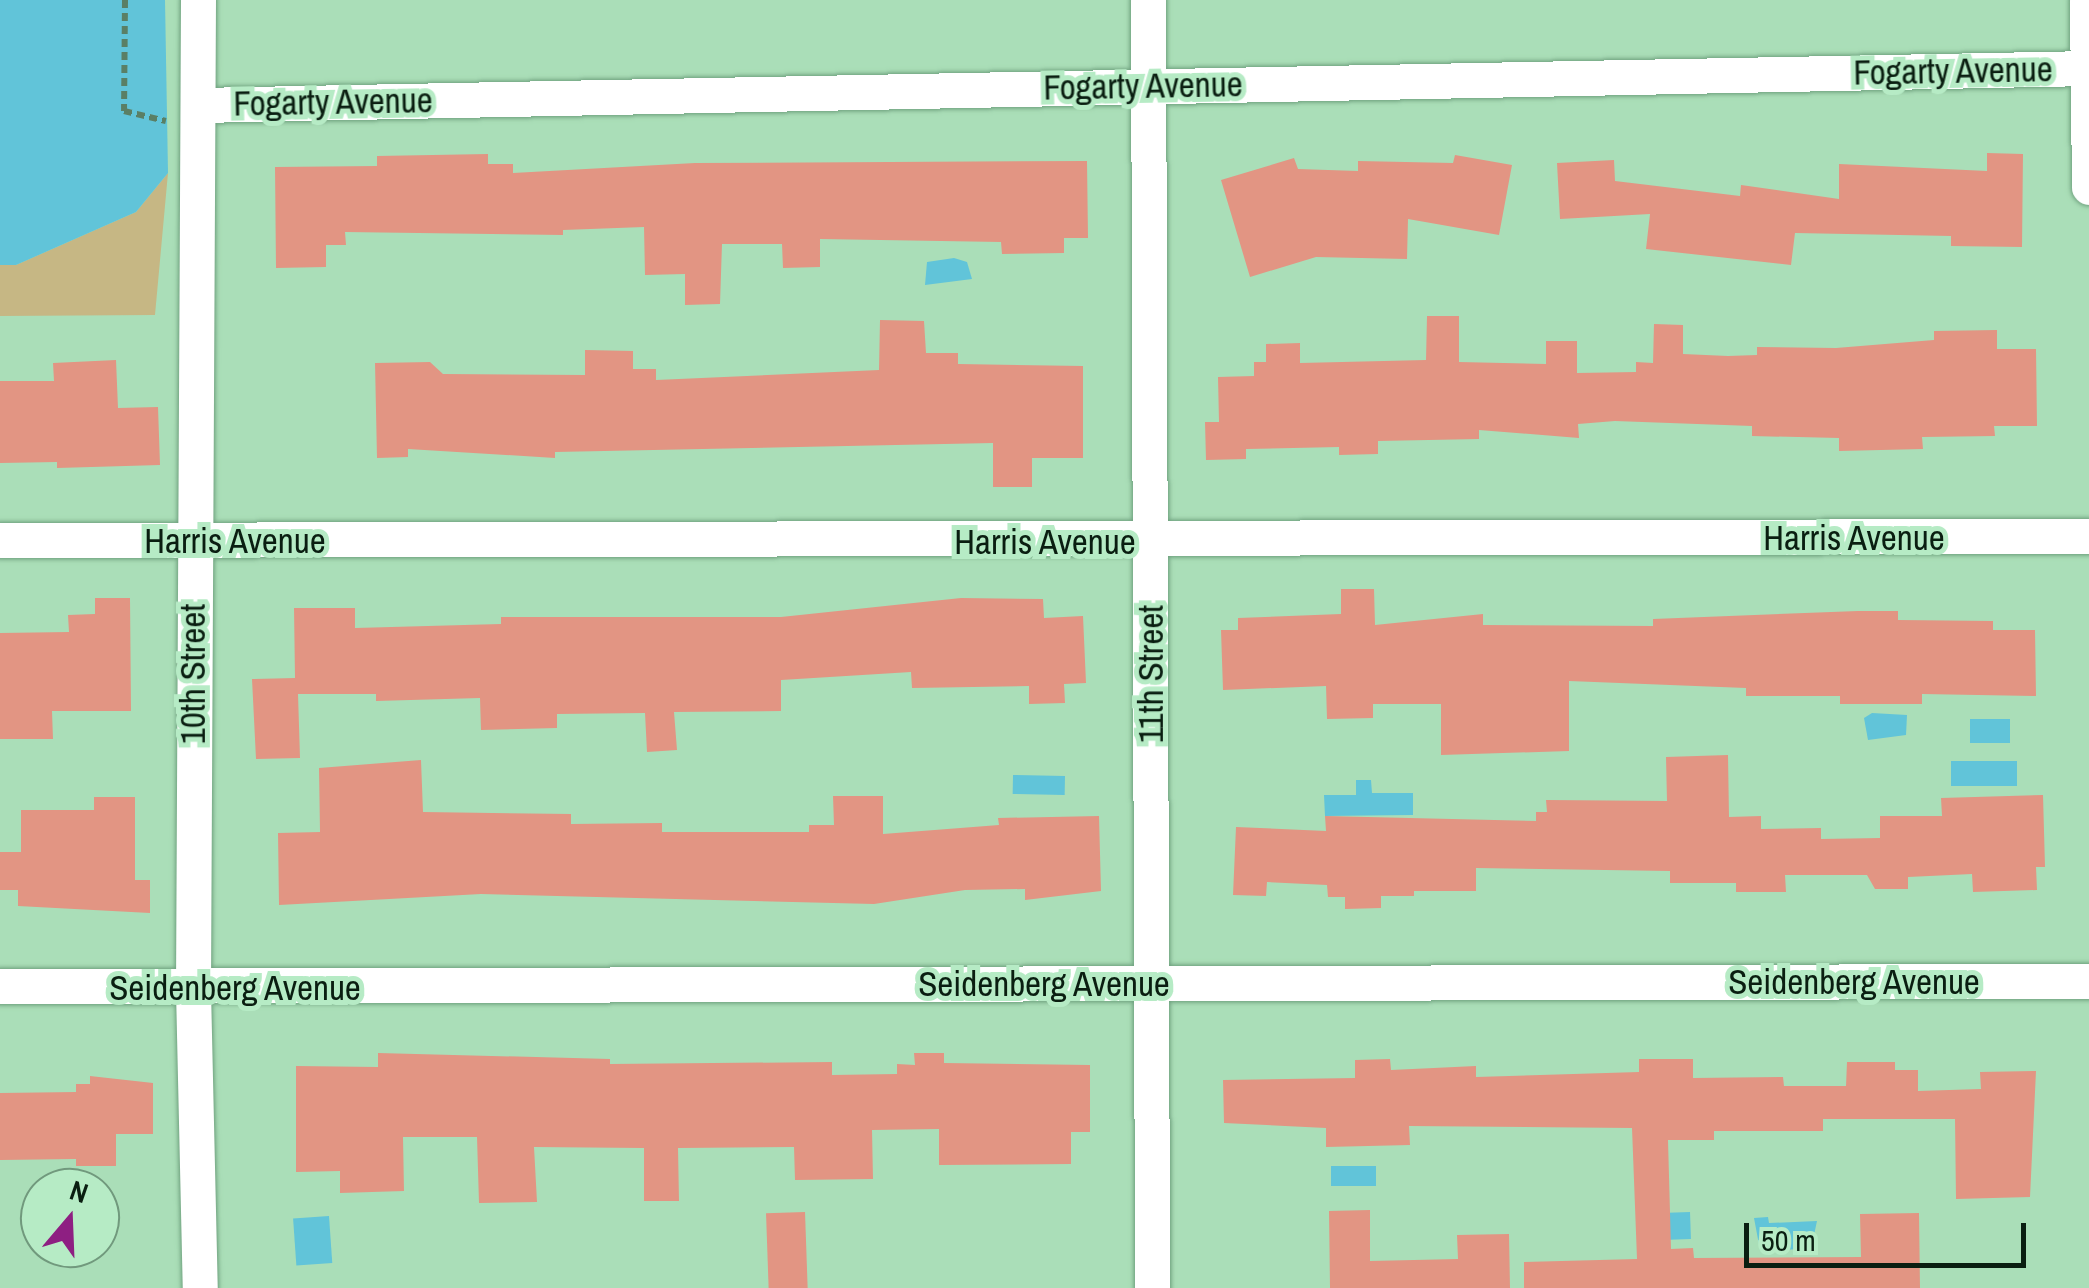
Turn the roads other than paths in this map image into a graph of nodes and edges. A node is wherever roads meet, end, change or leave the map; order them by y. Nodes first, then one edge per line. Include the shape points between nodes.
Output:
1 (198, 0) edge
2 (1148, 0) edge
3 (2087, 0) edge
4 (2088, 68) edge
5 (1150, 86) junction
6 (185, 113) junction
7 (2089, 186) edge
8 (2089, 536) edge
9 (0, 540) edge
10 (193, 541) junction
11 (1152, 542) junction
12 (2089, 981) edge
13 (1150, 984) junction
14 (0, 986) edge
15 (193, 990) junction
16 (200, 1288) edge
17 (1152, 1288) edge

1 - 6 street, 10th Street
2 - 5 street, 11th Street
3 - 4 street
4 - 5 street, Fogarty Avenue
4 - 7 street
5 - 6 street, Fogarty Avenue
5 - 11 street, 11th Street
6 - 10 street, 10th Street
8 - 11 street, Harris Avenue
9 - 10 street, Harris Avenue
10 - 11 street, Harris Avenue
10 - 15 street, 10th Street
11 - 13 street, 11th Street
12 - 13 street, Seidenberg Avenue
13 - 15 street, Seidenberg Avenue
13 - 17 street, 11th Street
14 - 15 street, Seidenberg Avenue
15 - 16 street, 10th Street

